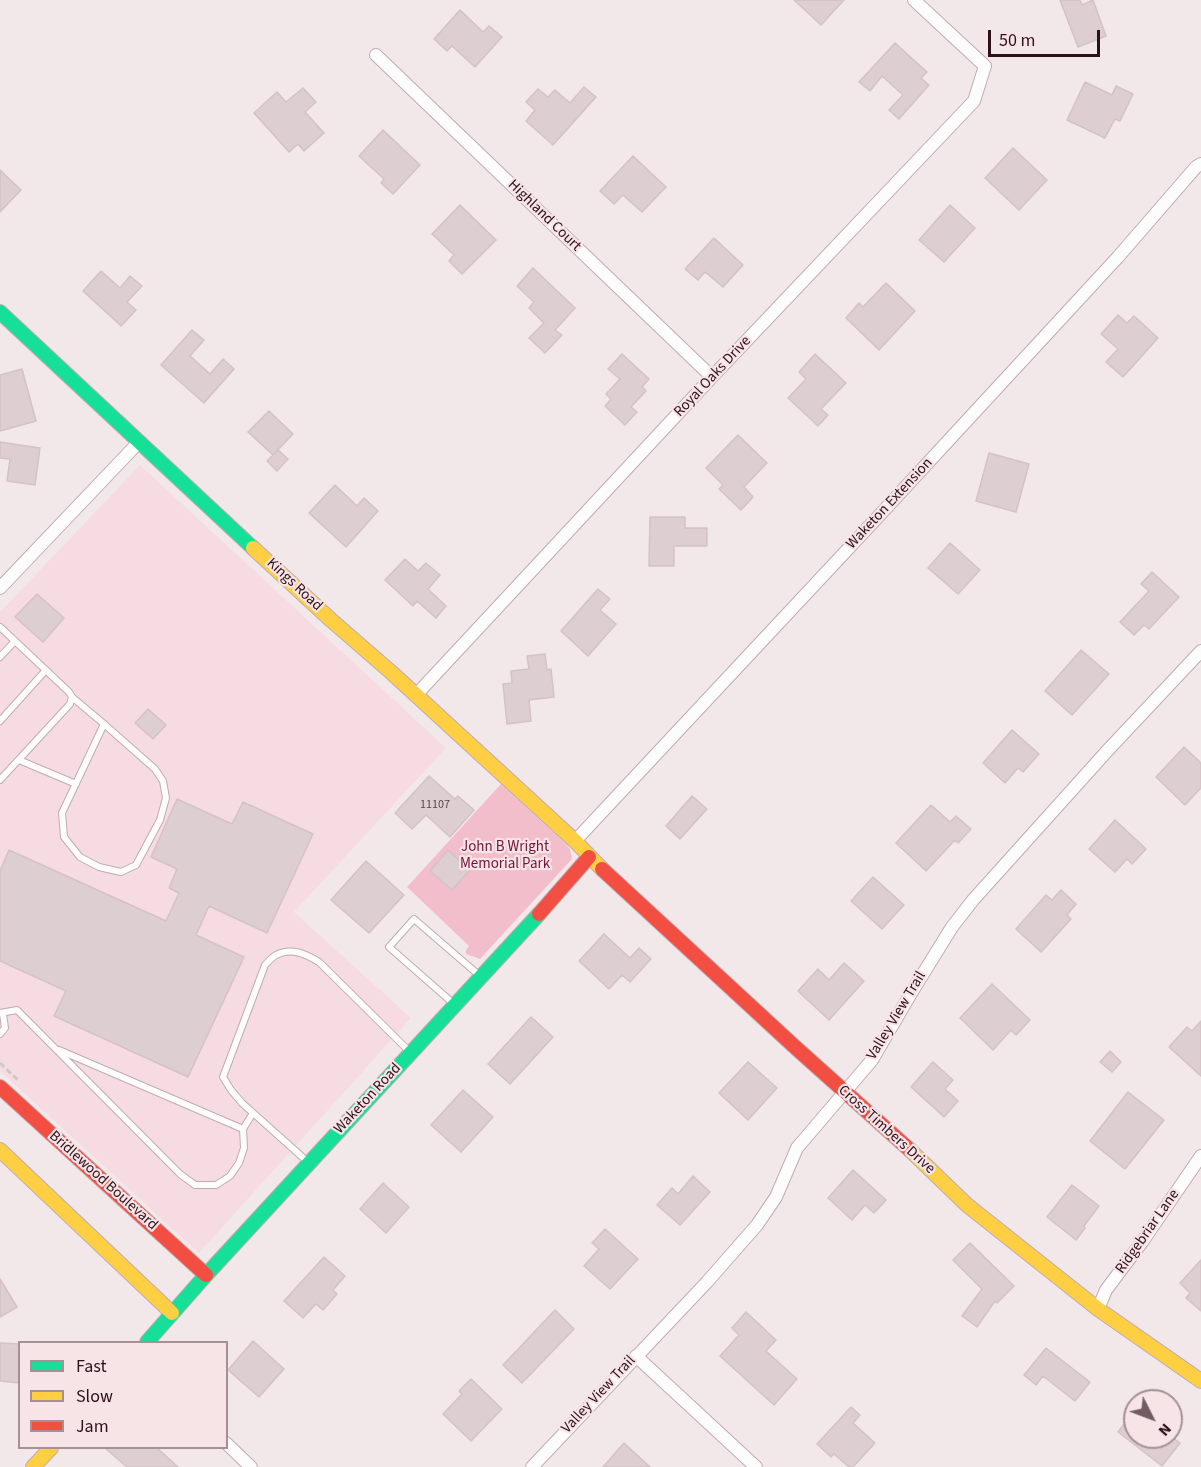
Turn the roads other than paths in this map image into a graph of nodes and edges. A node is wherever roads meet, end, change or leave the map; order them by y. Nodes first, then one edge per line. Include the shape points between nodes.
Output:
1 (914, 0) edge
2 (376, 55) dead end
3 (1201, 164) edge
4 (0, 312) edge
5 (712, 377) junction
6 (139, 442) junction
7 (0, 588) edge
8 (0, 627) edge
9 (15, 641) junction
10 (1201, 651) edge
11 (0, 657) edge
12 (46, 670) junction
13 (416, 695) junction
14 (72, 697) junction
15 (0, 720) edge
16 (104, 724) junction
17 (19, 760) junction
18 (0, 780) edge
19 (76, 784) junction
20 (575, 841) junction
21 (589, 857) junction
22 (480, 977) junction
23 (454, 1004) junction
24 (1, 1013) edge
25 (0, 1034) edge
26 (55, 1048) junction
27 (410, 1053) junction
28 (0, 1088) edge
29 (844, 1092) junction
30 (253, 1113) junction
31 (243, 1129) junction
32 (0, 1150) edge
33 (1201, 1156) edge
34 (309, 1163) junction
35 (206, 1275) junction
36 (1098, 1309) junction
37 (172, 1313) junction
38 (148, 1341) edge
39 (636, 1356) junction
40 (1201, 1381) edge
41 (228, 1445) edge
42 (50, 1449) edge
43 (33, 1467) edge
44 (251, 1467) edge
45 (532, 1467) edge
46 (756, 1467) edge

1 - 5 street, Royal Oaks Drive via 985,66 974,101
2 - 5 street, Highland Court
3 - 20 street, Waketon Extension
4 - 6 street, Kings Road
5 - 13 street, Royal Oaks Drive
6 - 7 street
6 - 13 street, Kings Road
8 - 9 lane
9 - 11 lane
9 - 12 lane
10 - 29 street, Valley View Trail via 973,900 952,927 872,1060
12 - 14 lane
12 - 15 lane
13 - 20 street, Kings Road
14 - 16 lane
14 - 17 lane
16 - 19 lane
16 - 19 lane via 155,769 163,781 166,798 160,820 136,865 121,872 99,867 80,857 64,837 62,813
17 - 18 lane
17 - 19 lane
20 - 21 street, Kings Road
21 - 22 street, Waketon Road
21 - 29 street, Cross Timbers Drive
22 - 23 street, Waketon Road
22 - 23 lane via 414,918 389,947
23 - 27 street, Waketon Road
24 - 25 lane via 5,1028
24 - 26 lane via 17,1010
26 - 31 lane
26 - 31 lane via 195,1185 216,1185 230,1176 244,1148
27 - 30 lane via 319,962 304,953 277,955 265,965 224,1077
27 - 34 street, Waketon Road
28 - 35 street, Bridlewood Boulevard
29 - 36 street, Cross Timbers Drive via 967,1205
29 - 39 street, Valley View Trail via 797,1148 776,1197 758,1225
30 - 31 lane
30 - 34 lane
32 - 37 street
33 - 36 street, Ridgebriar Lane via 1106,1290
34 - 35 street, Waketon Road
35 - 37 street, Waketon Road
36 - 40 street, Cross Timbers Drive
37 - 38 street, Waketon Road
39 - 45 street, Valley View Trail
39 - 46 street
41 - 44 street
42 - 43 street

